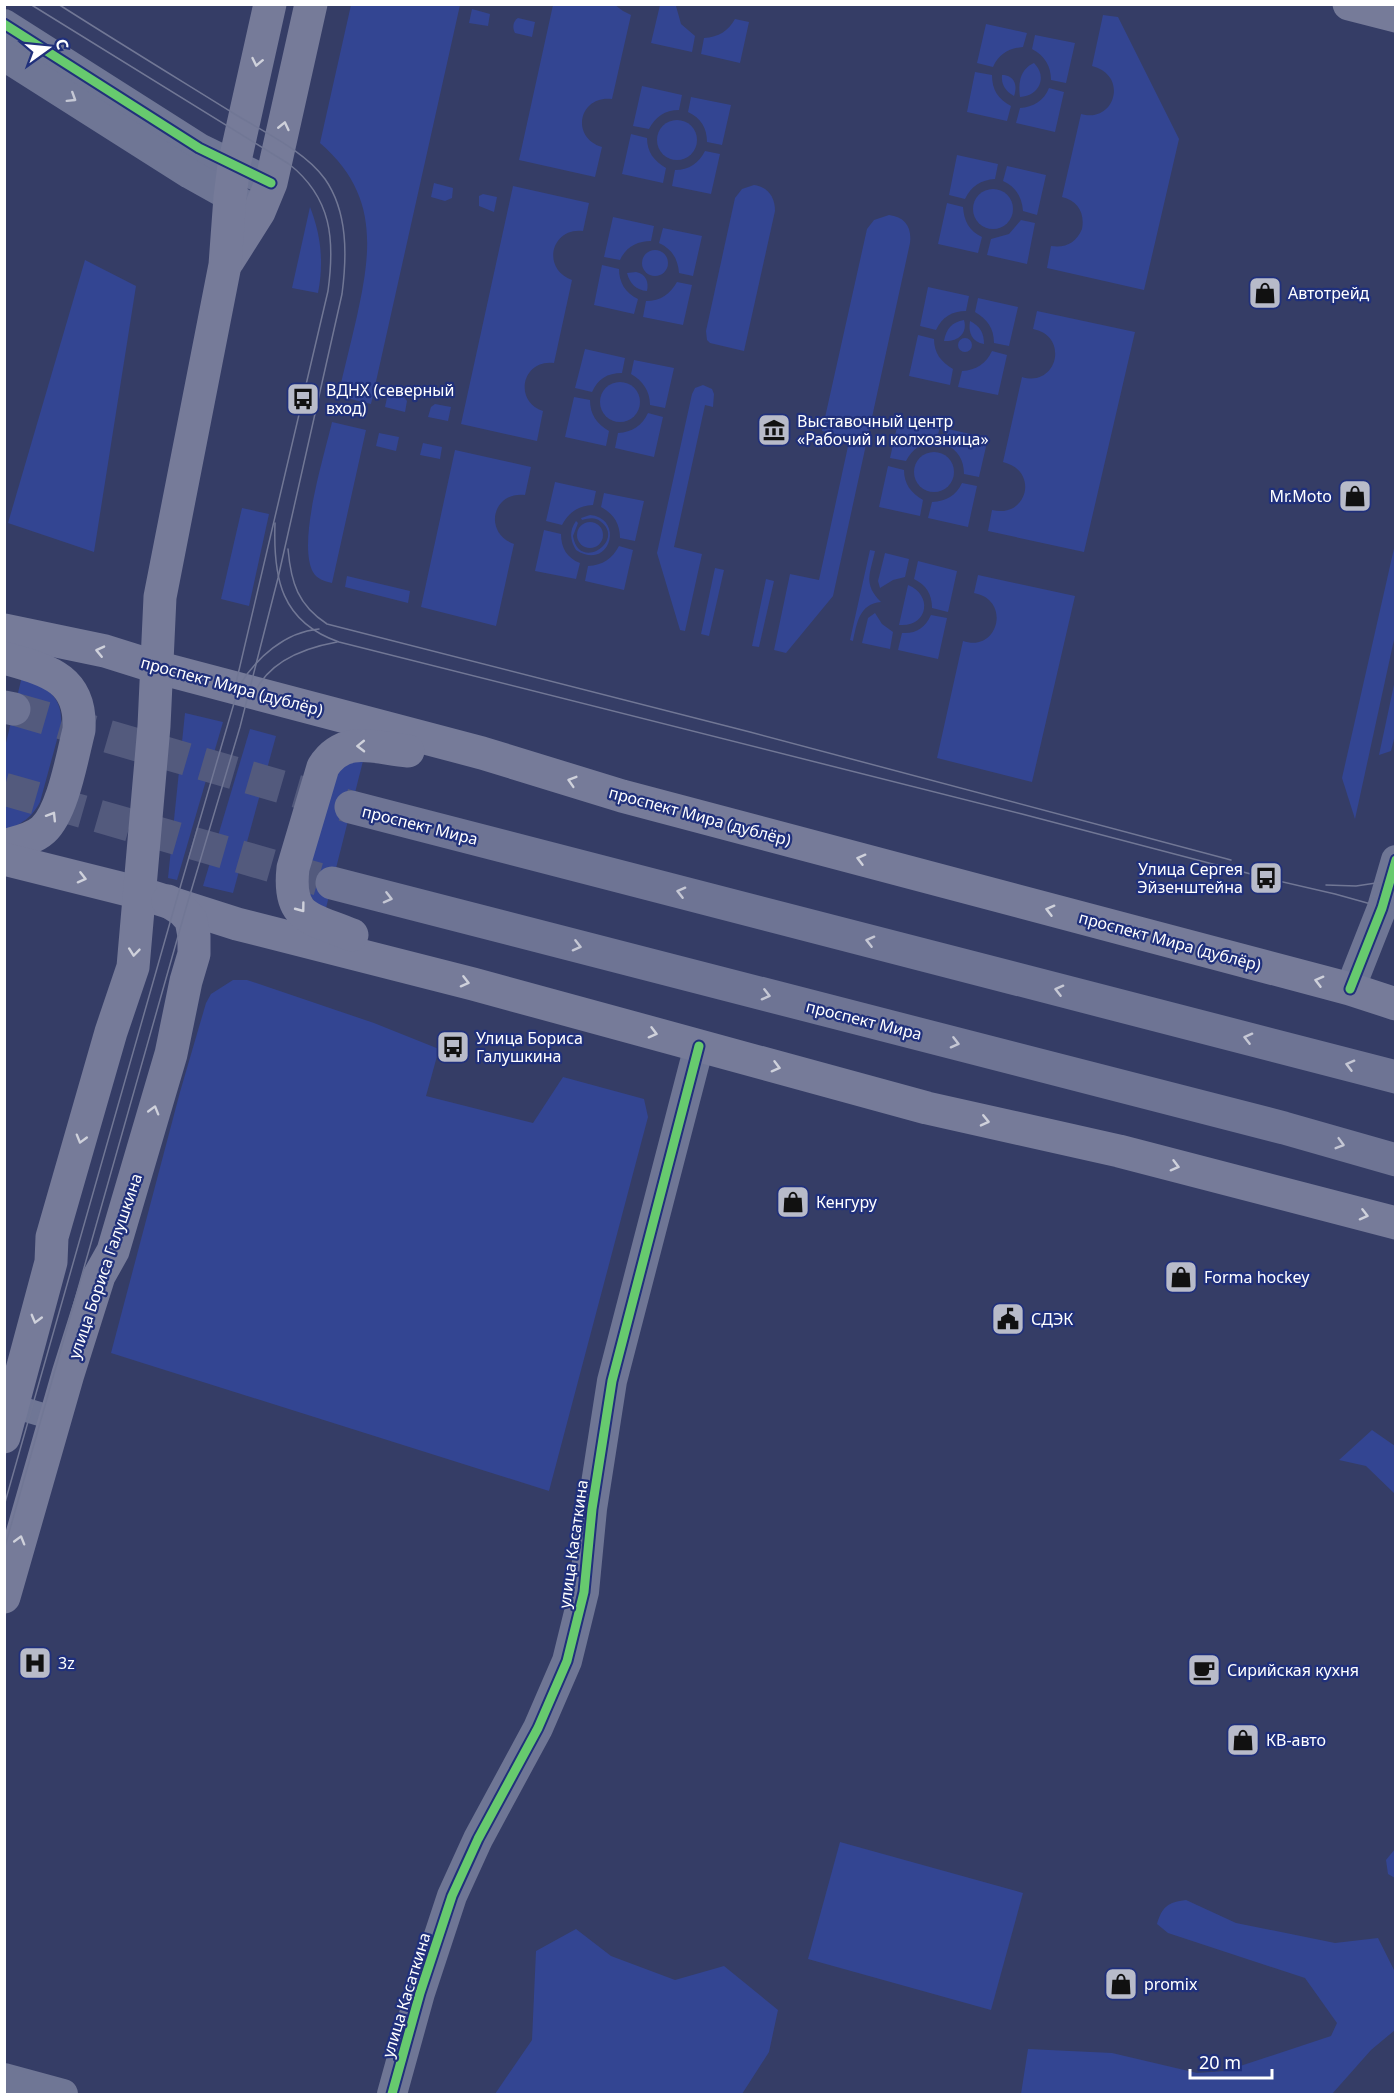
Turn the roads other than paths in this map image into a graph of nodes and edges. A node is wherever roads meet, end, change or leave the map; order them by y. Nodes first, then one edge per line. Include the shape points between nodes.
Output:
1 (270, 4) edge
2 (1348, 4) edge
3 (308, 11) edge
4 (1394, 15) edge
5 (4, 24) edge
6 (4, 56) edge
7 (234, 165) junction
8 (230, 197) junction
9 (265, 197) junction
10 (225, 265) junction
11 (4, 630) edge
12 (4, 658) edge
13 (156, 667) junction
14 (482, 753) junction
15 (351, 807) tunnel mouth
16 (4, 846) edge
17 (4, 859) edge
18 (1395, 860) edge
19 (141, 879) junction
20 (332, 883) tunnel mouth
21 (175, 905) junction
22 (237, 924) junction
23 (426, 972) junction
24 (186, 981) junction
25 (1350, 989) junction
26 (1395, 1004) edge
27 (699, 1046) junction
28 (1395, 1077) edge
29 (1395, 1160) edge
30 (1395, 1223) edge
31 (13, 1406) junction
32 (56, 1419) junction
33 (4, 1437) edge
34 (4, 1597) edge
35 (4, 2078) edge
36 (63, 2094) edge
37 (392, 2094) edge

1 -> 7 main road
2 - 4 main road
9 -> 3 main road
5 - 7 street via 199,148
6 -> 8 street
7 - 8 main road
7 - 9 street
8 - 9 street
8 - 10 main road
9 - 10 main road
10 - 13 main road via 160,597
13 -> 11 main road, проспект Мира (дублёр) via 105,651
16 -> 12 main road via 43,830 52,817 62,794 80,717 72,693 58,676
13 - 14 main road, проспект Мира (дублёр)
13 - 19 main road
14 -> 23 main road via 431,753 361,745 345,747 330,756 323,767 293,868 294,898 300,911 311,920 369,942
25 -> 14 main road, проспект Мира (дублёр) via 622,796
28 -> 15 main road, проспект Мира
17 -> 19 main road
18 - 25 street via 1382,908
19 - 21 main road via 146,878 160,897
19 -> 31 main road via 133,967 52,1238 51,1262
20 -> 29 main road, проспект Мира
21 - 22 main road
21 - 24 main road, улица Бориса Галушкина via 191,920 194,936 194,954
22 - 23 main road
22 - 24 main road via 219,927 205,937
23 -> 27 main road
32 -> 24 main road, улица Бориса Галушкина via 99,1276 113,1251 171,1054
25 - 26 main road, проспект Мира (дублёр)
27 -> 30 main road via 927,1108 1119,1151
27 - 37 street, улица Касаткина via 612,1382 592,1509 584,1592 567,1661 538,1728 478,1839 453,1896 420,1992
31 - 32 street
31 - 33 main road
34 -> 32 main road, улица Бориса Галушкина
35 - 36 street

